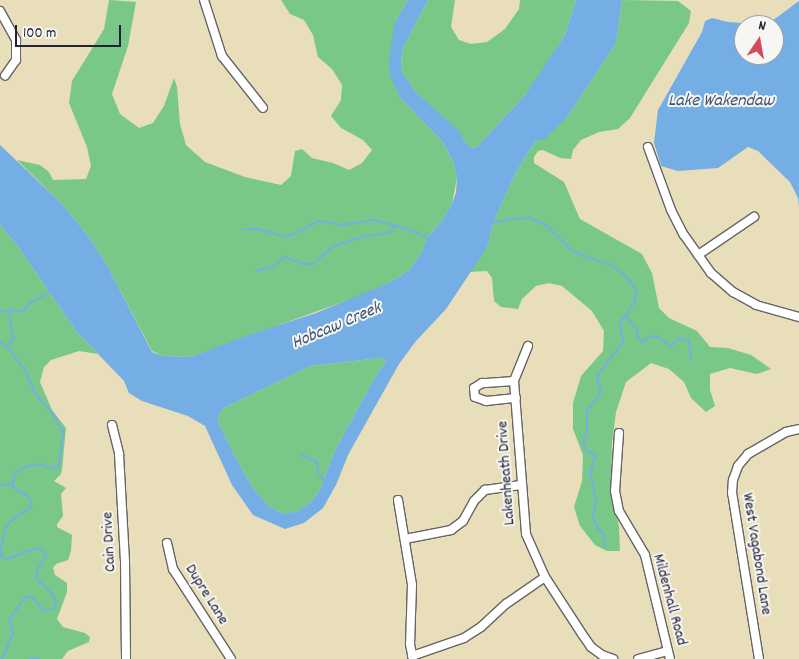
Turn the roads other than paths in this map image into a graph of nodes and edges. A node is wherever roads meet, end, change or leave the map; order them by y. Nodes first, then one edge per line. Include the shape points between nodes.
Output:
1 (204, 0) edge
2 (0, 11) edge
3 (5, 76) dead end
4 (263, 108) dead end
5 (648, 147) dead end
6 (754, 216) dead end
7 (698, 255) junction
8 (799, 317) edge
9 (528, 346) dead end
10 (514, 381) junction
11 (516, 398) junction
12 (112, 425) dead end
13 (799, 429) edge
14 (619, 433) dead end
15 (521, 485) junction
16 (398, 500) dead end
17 (405, 539) junction
18 (167, 542) dead end
19 (545, 577) junction
20 (668, 651) junction
21 (413, 658) edge
22 (126, 659) edge
23 (230, 659) edge
24 (613, 659) edge
25 (638, 659) edge
26 (670, 659) edge
27 (759, 659) edge

1 - 4 street via 222,56
2 - 3 street via 16,40 16,60
5 - 7 street via 671,210
6 - 7 street
7 - 8 street via 711,273 733,292 756,305
9 - 10 street, Lakenheath Drive
10 - 11 street, Lakenheath Drive
10 - 11 street via 482,383 474,388 475,397 486,401
11 - 15 street, Lakenheath Drive
12 - 22 street, Cain Drive via 119,454 124,532
13 - 27 street, West Vagabond Lane via 786,432 748,454 738,466 733,480 732,493
14 - 20 street, Mildenhall Road via 615,491 619,511 644,555
15 - 17 street via 485,490 474,501 463,521 451,530
15 - 19 street, Lakenheath Drive via 526,534
16 - 17 street
17 - 21 street via 412,585 410,628
18 - 23 street, Dupre Lane via 173,569
19 - 21 street via 464,638
19 - 24 street, Lakenheath Drive via 591,647
20 - 25 street
20 - 26 street, Mildenhall Road

